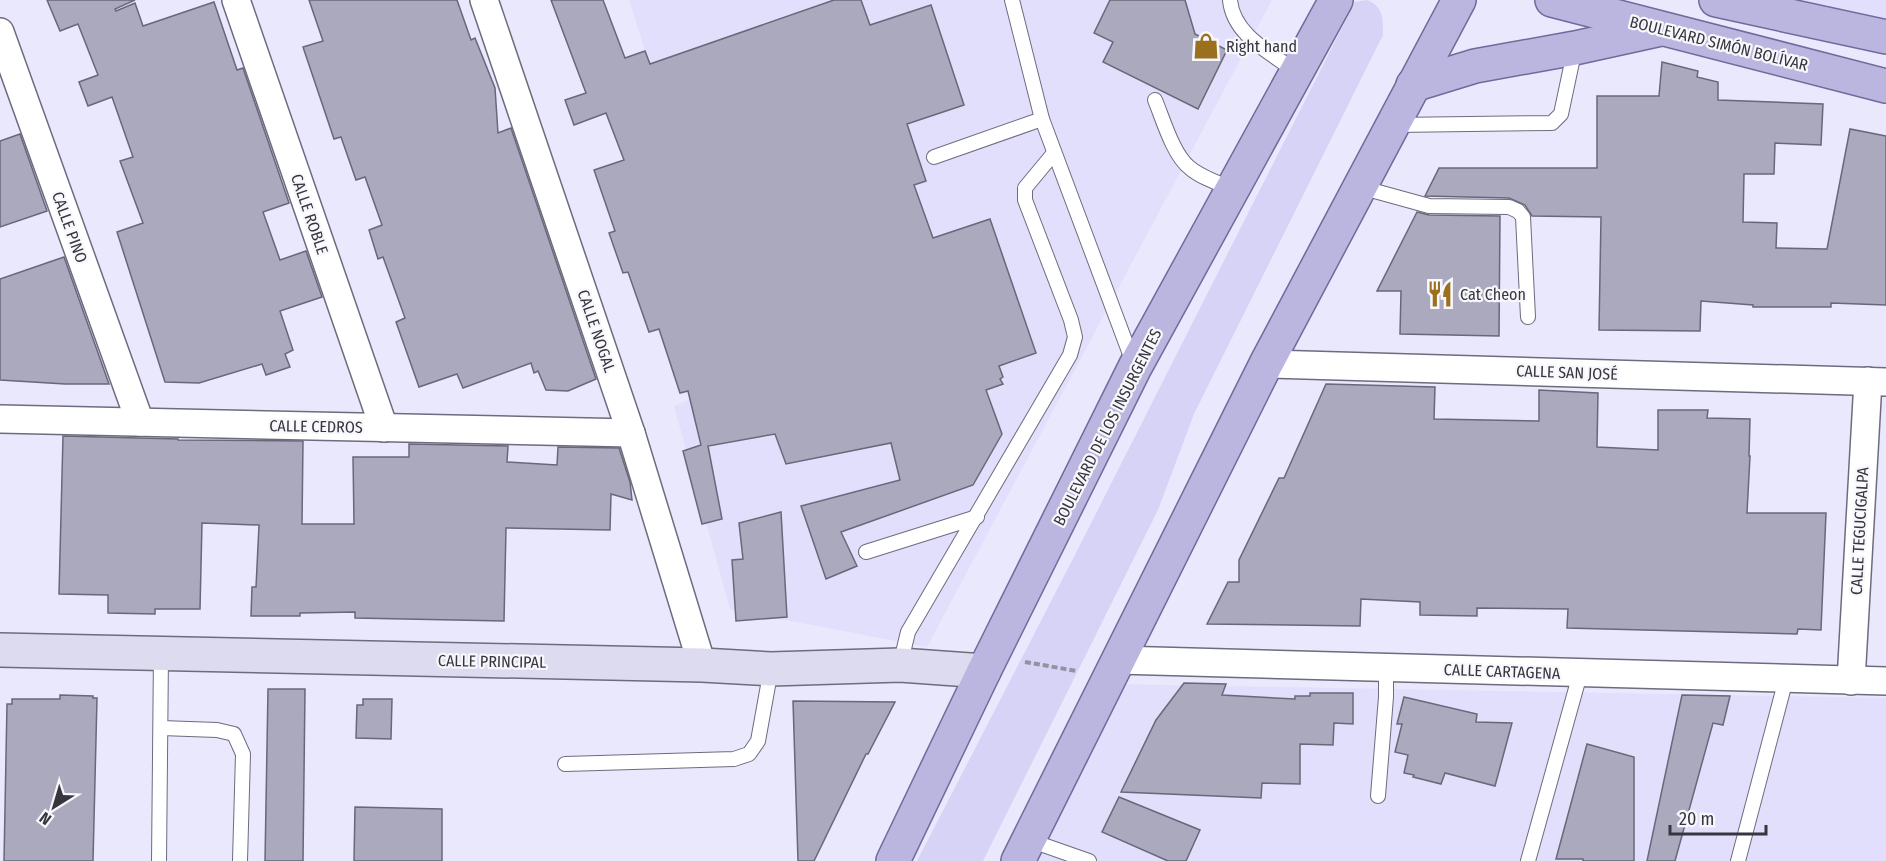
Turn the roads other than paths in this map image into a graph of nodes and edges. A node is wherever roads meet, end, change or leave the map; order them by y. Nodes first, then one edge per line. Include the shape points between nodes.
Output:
1 (237, 0) edge
2 (484, 0) edge
3 (1012, 0) edge
4 (1230, 0) edge
5 (1336, 0) edge
6 (1459, 0) edge
7 (1552, 0) edge
8 (1716, 0) edge
9 (1662, 28) junction
10 (0, 32) edge
11 (1886, 37) edge
12 (1575, 48) junction
13 (1297, 72) junction
14 (1413, 85) junction
15 (1886, 86) edge
16 (1155, 100) dead end
17 (1042, 119) junction
18 (1392, 125) junction
19 (1054, 153) junction
20 (934, 158) dead end
21 (1360, 187) junction
22 (1233, 189) junction
23 (1528, 317) dead end
24 (1266, 364) junction
25 (1136, 368) junction
26 (1877, 381) edge
27 (0, 419) edge
28 (140, 422) junction
29 (384, 428) junction
30 (631, 433) junction
31 (977, 517) junction
32 (866, 552) dead end
33 (0, 650) edge
34 (161, 654) junction
35 (988, 664) junction
36 (702, 665) junction
37 (900, 665) junction
38 (1114, 668) junction
39 (1386, 668) junction
40 (771, 669) junction
41 (1580, 674) junction
42 (1786, 679) junction
43 (1851, 681) junction
44 (1886, 681) edge
45 (161, 728) junction
46 (565, 764) dead end
47 (1378, 796) dead end
48 (1024, 850) edge
49 (159, 861) edge
50 (240, 861) edge
51 (893, 861) edge
52 (1089, 861) edge
53 (1528, 861) edge
54 (1738, 861) edge

1 - 29 street, CALLE ROBLE
2 - 30 street, CALLE NOGAL
3 - 17 lane
4 - 13 lane via 1233,17 1245,34
5 - 13 main road, BOULEVARD DE LOS INSURGENTES
6 - 14 main road
7 - 9 main road, BOULEVARD SIMÓN BOLÍVAR
8 - 11 main road
9 - 12 main road
9 - 15 main road, BOULEVARD SIMÓN BOLÍVAR
10 - 28 street, CALLE PINO
12 - 14 main road via 1474,66
12 - 18 lane via 1561,114 1552,123
13 - 22 main road, BOULEVARD DE LOS INSURGENTES
14 - 18 main road
16 - 22 lane via 1180,158 1203,177
17 - 19 lane
17 - 20 lane
18 - 21 main road
19 - 25 lane
19 - 31 lane via 1025,188 1025,200 1075,337 1070,355
21 - 23 lane via 1429,206 1509,207 1518,211 1523,217
21 - 24 main road
22 - 25 main road, BOULEVARD DE LOS INSURGENTES
24 - 26 street, CALLE SAN JOSÉ
24 - 38 main road
25 - 35 main road, BOULEVARD DE LOS INSURGENTES
26 - 43 street, CALLE TEGUCIGALPA
27 - 28 street, CALLE CEDROS
28 - 29 street, CALLE CEDROS
29 - 30 street, CALLE CEDROS
30 - 36 street, CALLE NOGAL
31 - 32 lane
31 - 37 lane via 908,632
33 - 34 street, CALLE PRINCIPAL
34 - 36 street, CALLE PRINCIPAL
34 - 45 lane
35 - 37 street, CALLE PRINCIPAL
35 - 51 main road, BOULEVARD DE LOS INSURGENTES
36 - 40 street, CALLE PRINCIPAL
37 - 40 street, CALLE PRINCIPAL
38 - 39 street, CALLE CARTAGENA
38 - 48 main road
39 - 41 street, CALLE CARTAGENA
39 - 47 lane
40 - 46 lane via 758,741 749,754 734,759
41 - 42 street, CALLE CARTAGENA
41 - 53 lane
42 - 43 street, CALLE CARTAGENA
42 - 54 lane
43 - 44 street, CALLE CARTAGENA
45 - 49 lane
45 - 50 lane via 234,734 243,754
48 - 52 lane

